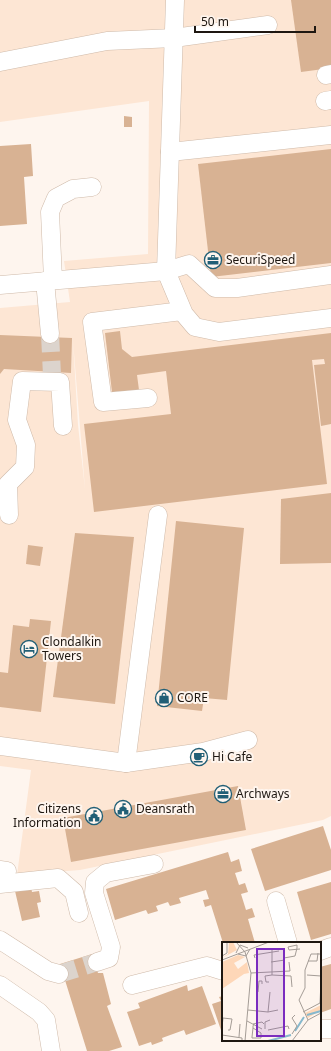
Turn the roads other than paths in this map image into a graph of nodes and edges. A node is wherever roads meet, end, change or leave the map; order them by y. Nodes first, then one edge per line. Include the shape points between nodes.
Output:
1 (175, 0) edge
2 (268, 25) dead end
3 (174, 38) junction
4 (0, 62) edge
5 (331, 135) edge
6 (170, 152) junction
7 (92, 188) dead end
8 (166, 271) junction
9 (331, 275) edge
10 (49, 281) junction
11 (0, 285) edge
12 (182, 311) junction
13 (331, 318) edge
14 (50, 334) tunnel mouth
15 (148, 398) dead end
16 (63, 426) dead end
17 (9, 515) dead end
18 (158, 515) dead end
19 (248, 740) dead end
20 (0, 746) edge
21 (126, 763) junction
22 (154, 864) dead end
23 (2, 875) edge
24 (276, 901) dead end
25 (79, 913) dead end
26 (0, 940) edge
27 (288, 942) edge
28 (331, 947) edge
29 (321, 951) edge
30 (97, 962) tunnel mouth
31 (222, 970) edge
32 (59, 974) tunnel mouth
33 (0, 985) edge
34 (132, 985) dead end
35 (321, 1028) edge
36 (331, 1029) edge
37 (51, 1051) edge

1 - 3 street
2 - 3 street
3 - 4 street via 107,41
3 - 6 street
5 - 6 street
6 - 8 street
7 - 10 street via 73,188 56,198 50,212
8 - 9 street via 189,264 215,288 237,288
8 - 10 street
8 - 12 street
10 - 11 street
10 - 14 street
12 - 13 street via 195,327 219,332
12 - 15 street via 92,322 103,402
16 - 17 street via 60,382 53,378 22,382 17,420 26,445 25,468 8,484
18 - 21 street
19 - 21 street via 203,752
20 - 21 street
22 - 30 street via 106,873 95,882 94,893 111,947 109,958
23 - 25 street via 58,878 74,892
24 - 27 street
26 - 32 street via 48,971
28 - 29 street
31 - 34 street via 207,966
33 - 37 street via 39,1012 46,1020
35 - 36 street

